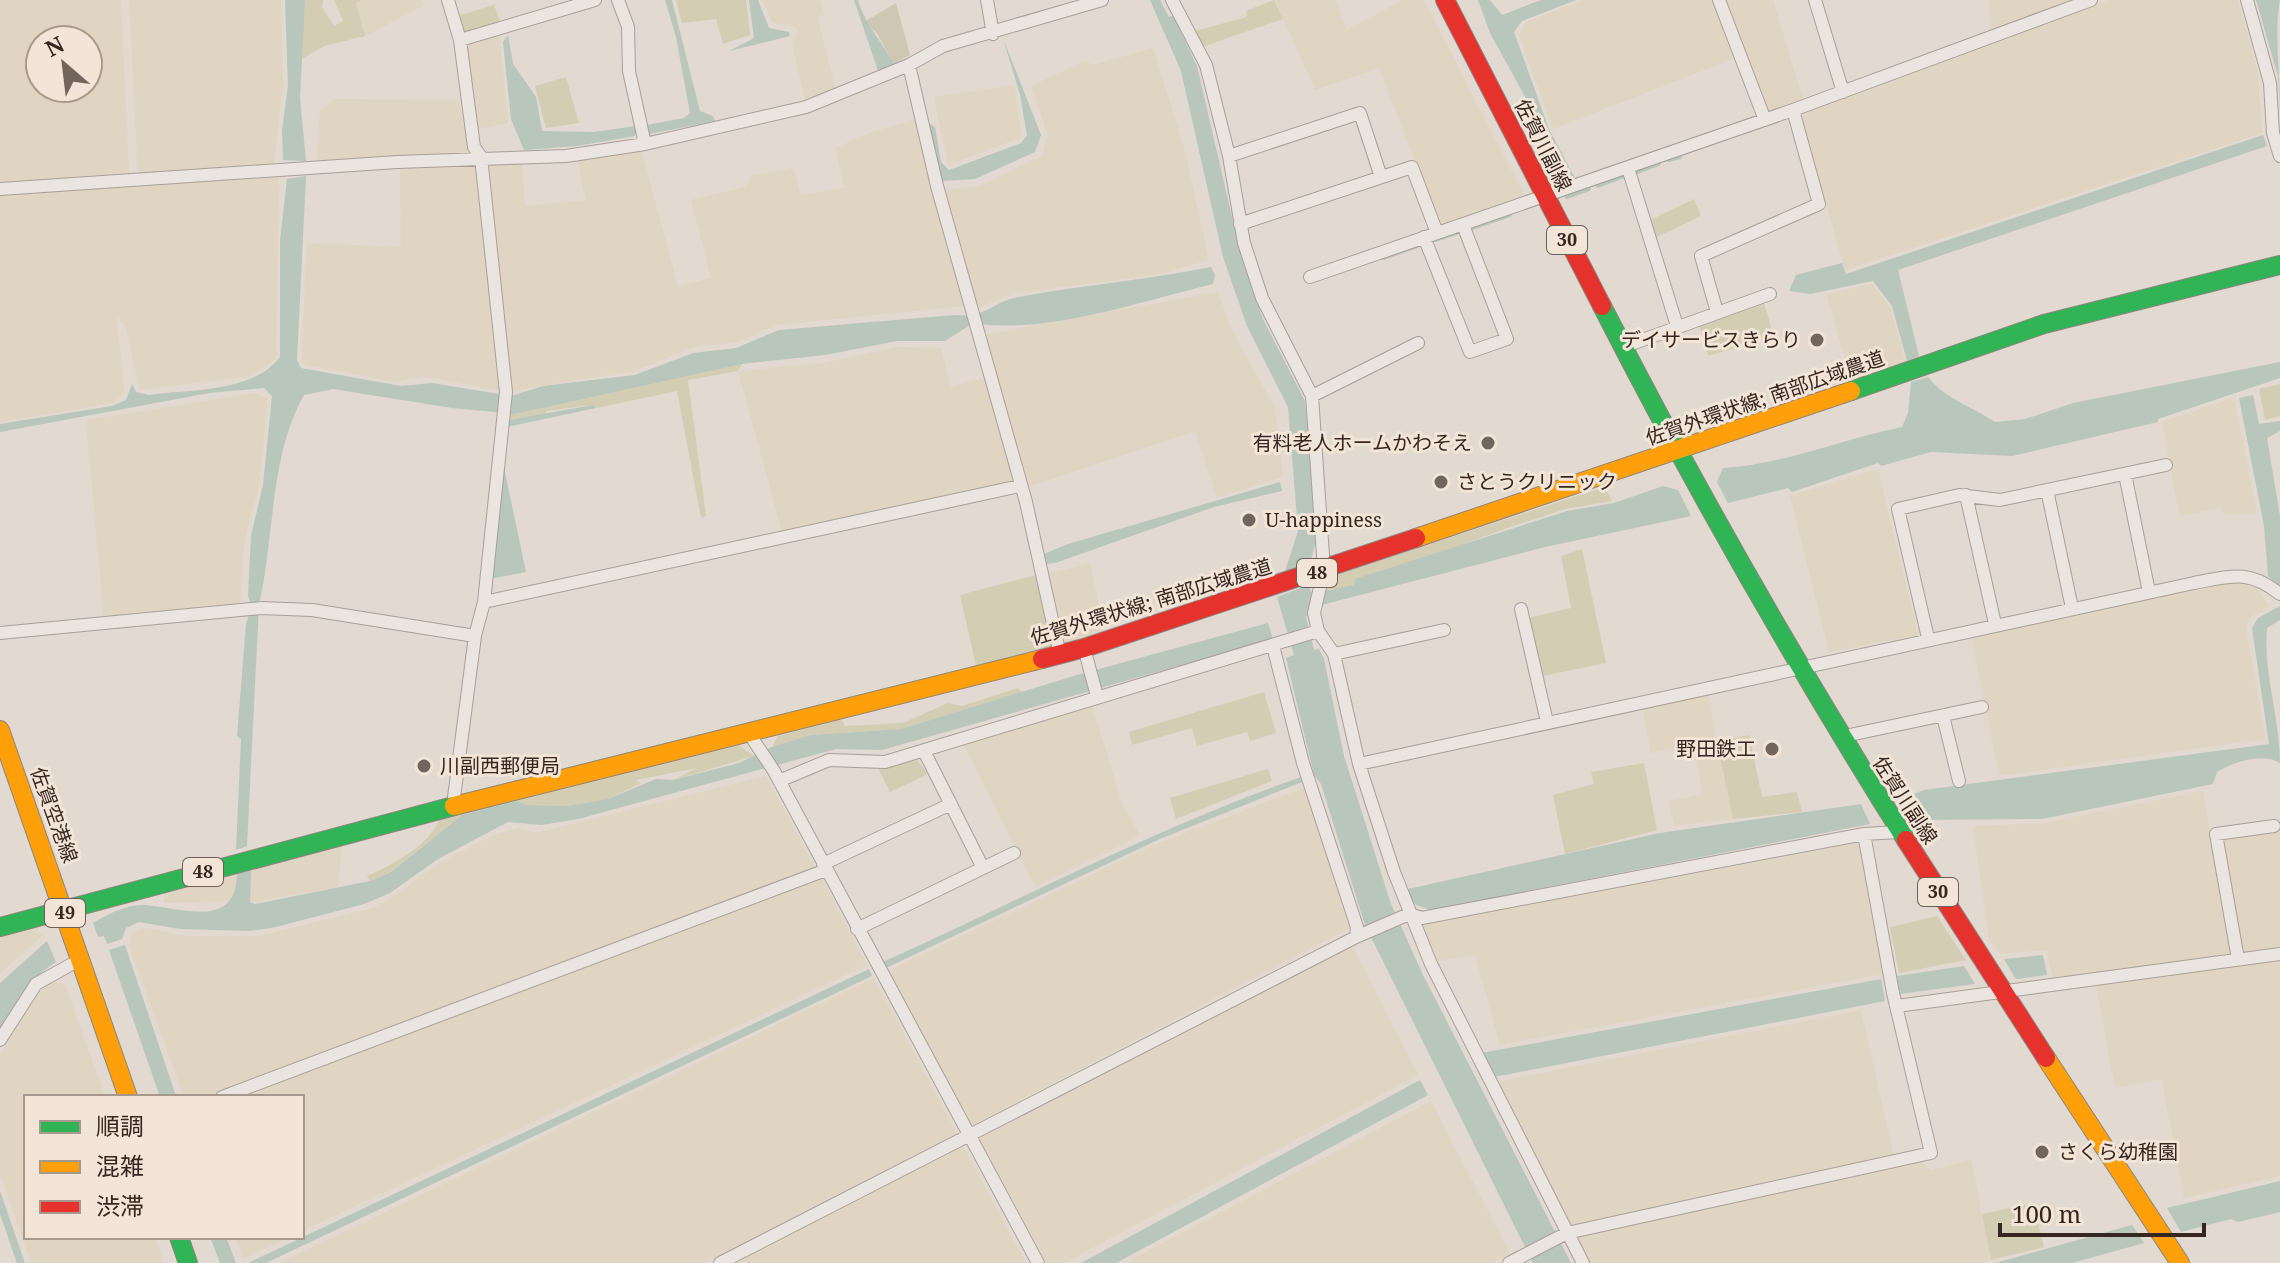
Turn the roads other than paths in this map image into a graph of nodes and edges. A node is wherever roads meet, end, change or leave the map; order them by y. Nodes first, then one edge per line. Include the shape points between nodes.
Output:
1 (448, 0) edge
2 (595, 0) edge
3 (618, 0) edge
4 (987, 0) edge
5 (1102, 0) edge
6 (1172, 0) edge
7 (1445, 0) edge
8 (1719, 0) edge
9 (1815, 0) edge
10 (2091, 0) edge
11 (2247, 0) edge
12 (993, 34) junction
13 (460, 40) junction
14 (909, 65) junction
15 (1843, 92) junction
16 (1793, 110) junction
17 (1765, 120) junction
18 (645, 144) junction
19 (1229, 156) junction
20 (2280, 156) edge
21 (481, 157) junction
22 (1628, 168) junction
23 (1381, 177) junction
24 (0, 189) edge
25 (1544, 197) junction
26 (1240, 224) junction
27 (1463, 225) junction
28 (1431, 235) junction
29 (2280, 265) edge
30 (1310, 277) dead end
31 (1770, 294) dead end
32 (1717, 312) junction
33 (1677, 326) junction
34 (1418, 343) dead end
35 (1623, 347) junction
36 (1312, 396) junction
37 (1677, 452) junction
38 (2166, 465) dead end
39 (2125, 474) junction
40 (1020, 486) junction
41 (2047, 490) junction
42 (1966, 495) junction
43 (1321, 579) junction
44 (2149, 592) junction
45 (2280, 594) edge
46 (484, 602) junction
47 (2072, 608) junction
48 (1521, 609) dead end
49 (1995, 624) junction
50 (1444, 630) dead end
51 (1315, 632) junction
52 (0, 633) edge
53 (475, 636) junction
54 (1928, 638) junction
55 (1273, 646) junction
56 (1084, 648) junction
57 (1334, 654) junction
58 (1060, 655) junction
59 (1798, 667) junction
60 (1097, 696) junction
61 (1982, 707) dead end
62 (1943, 716) junction
63 (1547, 722) junction
64 (0, 730) edge
65 (748, 732) junction
66 (1840, 737) junction
67 (924, 751) junction
68 (1359, 764) junction
69 (777, 776) junction
70 (1959, 781) dead end
71 (951, 804) junction
72 (453, 805) junction
73 (2274, 826) dead end
74 (1899, 832) junction
75 (1864, 834) junction
76 (1014, 853) dead end
77 (825, 867) junction
78 (983, 868) junction
79 (63, 908) junction
80 (1409, 914) junction
81 (0, 927) edge
82 (857, 929) junction
83 (1356, 937) junction
84 (2280, 954) edge
85 (2238, 959) junction
86 (79, 960) junction
87 (2002, 991) junction
88 (1897, 1006) junction
89 (0, 1040) edge
90 (127, 1095) edge
91 (227, 1095) edge
92 (967, 1136) junction
93 (1567, 1233) junction
94 (180, 1239) edge
95 (1514, 1260) edge
96 (188, 1263) edge
97 (720, 1263) edge
98 (1038, 1263) edge
99 (1583, 1263) edge
100 (2180, 1263) edge

1 - 13 street
2 - 13 street
3 - 18 street via 628,27 629,71
4 - 12 street
5 - 12 street
6 - 19 street via 1206,65
7 - 25 main road, 佐賀川副線 / 30
8 - 17 street
9 - 15 street
10 - 15 street
11 - 20 street via 2270,83
12 - 14 street via 943,46
13 - 21 street via 474,147
14 - 18 street via 806,107
14 - 40 street
15 - 16 street
16 - 17 street
16 - 32 street via 1819,204 1701,256
17 - 22 street
18 - 21 street via 566,156
19 - 23 street via 1360,113
19 - 26 street
21 - 24 street
21 - 46 street via 506,392
22 - 25 street
22 - 33 street
23 - 26 street
23 - 28 street via 1412,167
25 - 27 street
25 - 35 main road, 佐賀川副線 / 30
26 - 36 street via 1271,322
27 - 28 street
27 - 28 street via 1507,339 1470,352
28 - 30 street
29 - 37 main road, 佐賀外環状線; 南部広域農道 / 48 via 2044,324
31 - 32 street
32 - 33 street
33 - 35 street
34 - 36 street
35 - 37 main road, 佐賀川副線 / 30
36 - 43 street
37 - 43 main road, 佐賀外環状線; 南部広域農道 / 48
37 - 59 main road, 佐賀川副線 / 30
38 - 39 street
39 - 41 street
39 - 44 street
40 - 46 street
40 - 58 street
41 - 42 street via 2000,500
41 - 47 street
42 - 49 street
42 - 54 street via 1898,509
43 - 51 street
43 - 56 main road, 佐賀外環状線; 南部広域農道 / 48
44 - 45 street via 2236,575 2252,577
44 - 47 street
46 - 53 street
47 - 49 street
48 - 63 street
49 - 54 street
50 - 57 street
51 - 55 street
51 - 57 street
52 - 53 street via 255,608 312,610
53 - 72 street
54 - 59 street
55 - 60 street
55 - 83 street
56 - 58 main road, 佐賀外環状線; 南部広域農道 / 48
56 - 60 street
57 - 68 street
58 - 65 main road, 佐賀外環状線; 南部広域農道 / 48
59 - 63 street
59 - 66 main road, 佐賀川副線 / 30
60 - 67 street
61 - 62 street
62 - 66 street
62 - 70 street
63 - 68 street
64 - 79 main road, 佐賀空港線 / 49
65 - 69 street
65 - 72 main road, 佐賀外環状線; 南部広域農道 / 48
66 - 74 main road, 佐賀川副線 / 30
67 - 69 street via 885,762 829,760
67 - 71 street
68 - 80 street
69 - 77 street
71 - 77 street
71 - 78 street
72 - 79 main road, 佐賀外環状線; 南部広域農道 / 48
73 - 85 street via 2216,834
74 - 75 street
74 - 87 main road, 佐賀川副線 / 30
75 - 80 street via 1422,918
75 - 88 street
76 - 78 street
77 - 82 street
77 - 91 street
78 - 82 street
79 - 81 main road, 48
79 - 86 main road, 佐賀空港線 / 49
80 - 83 street
80 - 93 street
82 - 92 street
83 - 92 street
84 - 85 street
85 - 87 street
86 - 89 street via 36,984
86 - 90 main road, 佐賀空港線 / 49
87 - 88 street
87 - 100 main road, 佐賀川副線 / 30
88 - 93 street via 1931,1153
92 - 97 street
92 - 98 street
93 - 95 street
93 - 99 street
94 - 96 main road

